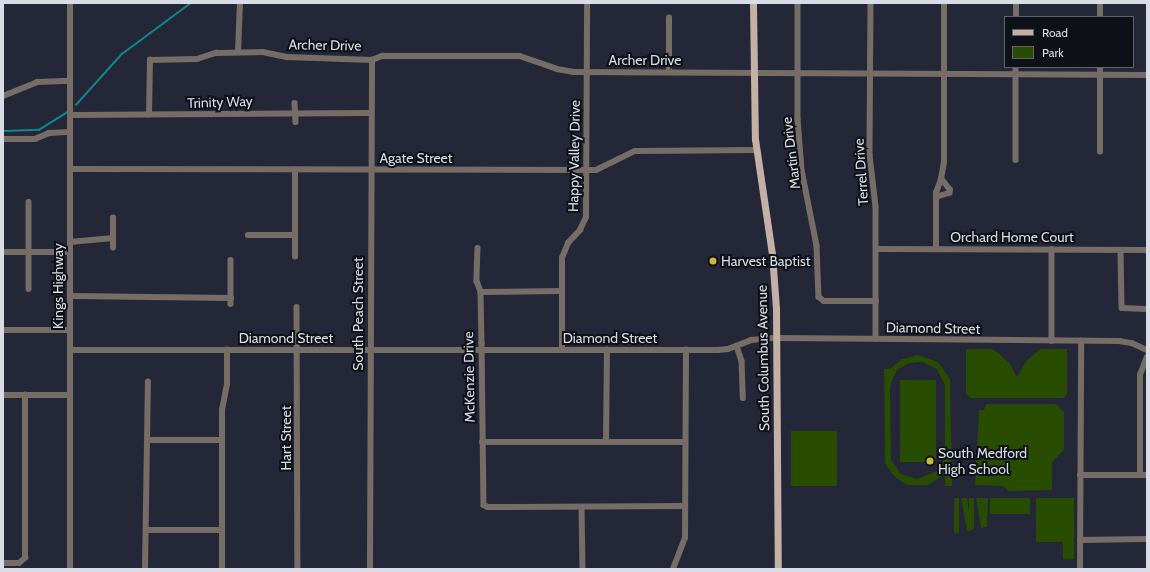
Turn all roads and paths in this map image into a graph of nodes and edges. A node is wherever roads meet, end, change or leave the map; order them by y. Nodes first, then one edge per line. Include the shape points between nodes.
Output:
1 (70, 3) edge
2 (240, 3) edge
3 (587, 3) edge
4 (753, 3) edge
5 (798, 3) edge
6 (870, 3) edge
7 (944, 3) edge
8 (1016, 3) edge
9 (1100, 3) edge
10 (1016, 16) edge
11 (1100, 16) edge
12 (669, 18) dead end
13 (238, 52) junction
14 (372, 60) junction
15 (1016, 68) edge
16 (1100, 68) edge
17 (587, 72) junction
18 (669, 72) junction
19 (753, 73) junction
20 (798, 73) junction
21 (870, 73) junction
22 (944, 74) junction
23 (1016, 74) junction
24 (1100, 75) junction
25 (1147, 75) edge
26 (70, 80) junction
27 (3, 96) edge
28 (296, 103) dead end
29 (296, 113) junction
30 (370, 113) junction
31 (71, 116) junction
32 (149, 116) junction
33 (296, 122) dead end
34 (70, 132) junction
35 (3, 139) edge
36 (756, 150) junction
37 (1100, 152) dead end
38 (1016, 160) dead end
39 (70, 169) junction
40 (295, 170) junction
41 (370, 170) junction
42 (587, 170) junction
43 (941, 179) junction
44 (936, 196) junction
45 (29, 202) dead end
46 (113, 218) dead end
47 (248, 235) dead end
48 (295, 235) junction
49 (113, 238) junction
50 (70, 242) junction
51 (113, 248) dead end
52 (478, 248) dead end
53 (876, 249) junction
54 (936, 249) junction
55 (1052, 249) junction
56 (1121, 250) junction
57 (1147, 250) edge
58 (3, 252) edge
59 (29, 252) junction
60 (70, 252) junction
61 (295, 257) dead end
62 (231, 260) dead end
63 (29, 289) dead end
64 (481, 292) junction
65 (562, 292) junction
66 (71, 296) junction
67 (876, 301) junction
68 (297, 306) dead end
69 (1147, 308) edge
70 (3, 330) edge
71 (70, 330) junction
72 (776, 338) junction
73 (876, 339) junction
74 (1052, 341) junction
75 (1081, 341) junction
76 (737, 346) junction
77 (70, 350) junction
78 (227, 350) junction
79 (298, 350) junction
80 (370, 350) junction
81 (482, 350) junction
82 (562, 350) junction
83 (607, 350) junction
84 (686, 350) junction
85 (1147, 350) edge
86 (1147, 357) edge
87 (148, 382) dead end
88 (3, 395) edge
89 (25, 395) junction
90 (69, 395) junction
91 (743, 398) dead end
92 (148, 440) junction
93 (222, 440) junction
94 (482, 442) junction
95 (606, 442) junction
96 (685, 442) junction
97 (1080, 475) junction
98 (1140, 475) junction
99 (1147, 475) edge
100 (582, 506) junction
101 (685, 506) junction
102 (146, 530) junction
103 (222, 530) junction
104 (1147, 539) edge
105 (1080, 540) junction
106 (3, 563) edge
107 (70, 569) edge
108 (145, 569) edge
109 (222, 569) edge
110 (298, 569) edge
111 (370, 569) edge
112 (583, 569) edge
113 (673, 569) edge
114 (778, 569) edge
115 (1080, 569) edge

1 - 26 street, Kings Highway
2 - 13 street
3 - 17 street, Happy Valley Drive
4 - 19 main road, South Columbus Avenue
5 - 20 street, Martin Drive
6 - 21 street, Terrel Drive
7 - 22 street
8 - 10 street
9 - 11 street
12 - 18 street
13 - 14 street, Archer Drive via 263,52 287,57
13 - 32 street, Archer Drive via 149,61
14 - 17 street, Archer Drive via 382,56 520,56 556,69
14 - 30 street, South Peach Street
15 - 23 street
16 - 24 street
17 - 18 street, Archer Drive
17 - 42 street, Happy Valley Drive
18 - 19 street, Archer Drive
19 - 20 street, Archer Drive
19 - 36 main road, South Columbus Avenue
20 - 21 street, Archer Drive
20 - 67 street, Martin Drive via 800,149 816,232 820,300
21 - 22 street, Archer Drive
21 - 53 street, Terrel Drive via 870,155 876,207
22 - 23 street, Archer Drive
22 - 43 street via 944,168
23 - 24 street, Archer Drive
23 - 38 street
24 - 25 street, Archer Drive
24 - 37 street
26 - 27 street via 37,82
26 - 31 street, Kings Highway
28 - 29 street
29 - 30 street, Trinity Way
29 - 32 street, Trinity Way
29 - 33 street
30 - 41 street, South Peach Street
31 - 32 street, Trinity Way
31 - 34 street, Kings Highway
34 - 35 street via 49,133 36,139
34 - 39 street, Kings Highway
36 - 42 street, Agate Street via 635,151 605,168
36 - 72 main road, South Columbus Avenue via 772,254
39 - 40 street, Agate Street
39 - 50 street, Kings Highway
40 - 41 street, Agate Street
40 - 48 street
41 - 42 street, Agate Street
41 - 80 street, South Peach Street
42 - 65 street, Happy Valley Drive via 586,216 563,253
43 - 44 street
43 - 44 street via 950,190 949,193
44 - 54 street
45 - 59 street
46 - 49 street
47 - 48 street
48 - 61 street
49 - 50 street
49 - 51 street
50 - 60 street, Kings Highway
52 - 64 street, McKenzie Drive via 478,281
53 - 54 street, Orchard Home Court
53 - 67 street, Terrel Drive
54 - 55 street, Orchard Home Court
55 - 56 street, Orchard Home Court
55 - 74 street
56 - 57 street, Orchard Home Court
56 - 69 street via 1122,308
58 - 59 street
59 - 60 street
59 - 63 street
60 - 66 street, Kings Highway
62 - 66 street via 231,301
64 - 65 street
64 - 81 street, McKenzie Drive
65 - 82 street, Happy Valley Drive
66 - 71 street, Kings Highway
67 - 73 street, Terrel Drive
68 - 79 street, Hart Street
70 - 71 street
71 - 77 street, Kings Highway
72 - 73 street, Diamond Street
72 - 76 street, Diamond Street via 751,340
72 - 114 main road, South Columbus Avenue
73 - 74 street, Diamond Street
74 - 75 street, Diamond Street
75 - 85 street, Diamond Street via 1126,342
75 - 97 street
76 - 84 street, Diamond Street via 718,350
76 - 91 street via 742,361
77 - 78 street, Diamond Street
77 - 90 street, Kings Highway
78 - 79 street, Diamond Street
78 - 93 street
79 - 80 street, Diamond Street
79 - 110 street, Hart Street
80 - 81 street, Diamond Street
80 - 111 street, South Peach Street
81 - 82 street, Diamond Street
81 - 94 street, McKenzie Drive
82 - 83 street, Diamond Street
83 - 84 street, Diamond Street
83 - 95 street
84 - 96 street
86 - 98 street via 1140,375
87 - 92 street
88 - 89 street
89 - 90 street
89 - 106 street via 25,554 22,561
90 - 107 street, Kings Highway
92 - 93 street
92 - 102 street
93 - 103 street
94 - 95 street
94 - 100 street, McKenzie Drive via 484,505
95 - 96 street
96 - 101 street
97 - 98 street
97 - 105 street
98 - 99 street
100 - 101 street
100 - 112 street
101 - 113 street via 684,542
102 - 103 street
102 - 108 street
103 - 109 street
104 - 105 street
105 - 115 street

